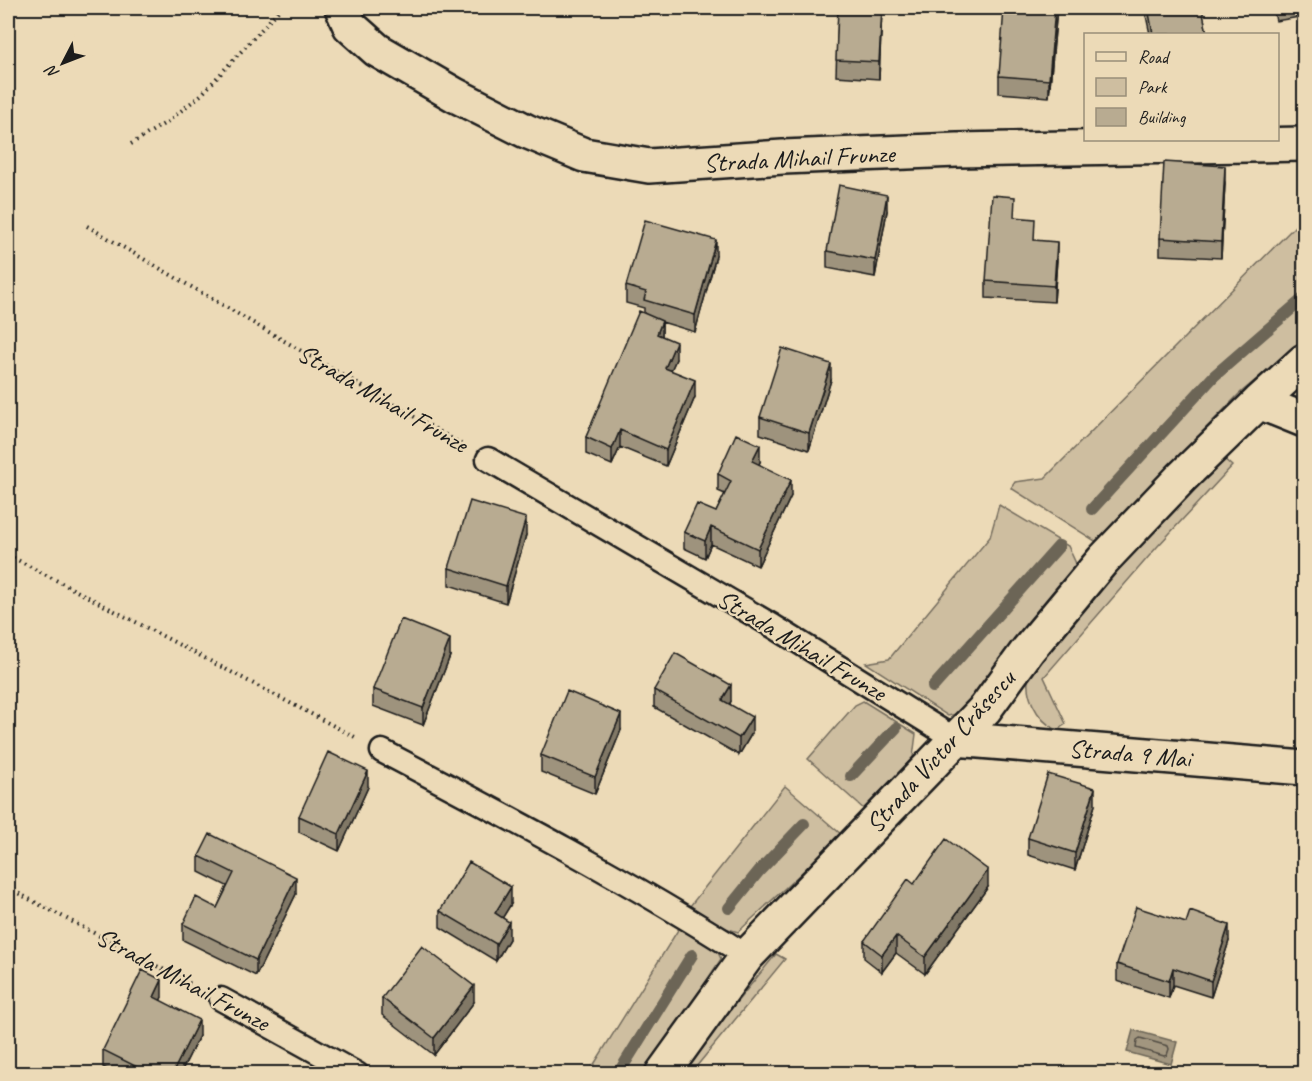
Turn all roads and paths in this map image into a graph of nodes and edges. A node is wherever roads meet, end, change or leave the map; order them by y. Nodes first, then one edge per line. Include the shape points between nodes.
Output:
1 (281, 8) edge
2 (342, 8) edge
3 (131, 144) dead end
4 (1305, 144) edge
5 (87, 226) dead end
6 (1305, 361) edge
7 (1259, 402) junction
8 (1305, 420) edge
9 (488, 459) joint
10 (8, 555) edge
11 (955, 739) junction
12 (382, 751) joint
13 (1305, 768) edge
14 (8, 888) edge
15 (747, 956) junction
16 (220, 999) joint
17 (357, 1074) edge
18 (662, 1074) edge

1 - 3 path via 202,94
2 - 4 street, Strada Mihail Frunze via 350,26 377,50 526,131 584,155 649,166 945,151
5 - 9 path, Strada Mihail Frunze
6 - 7 street, Strada Victor Crăsescu
7 - 8 street
7 - 11 street, Strada Victor Crăsescu via 1102,560 985,709
9 - 11 lane, Strada Mihail Frunze
10 - 12 path
11 - 13 street, Strada 9 Mai
11 - 15 street, Strada Victor Crăsescu
12 - 15 lane via 678,912
14 - 16 path, Strada Mihail Frunze
15 - 18 street, Strada Victor Crăsescu
16 - 17 lane, Strada Mihail Frunze

